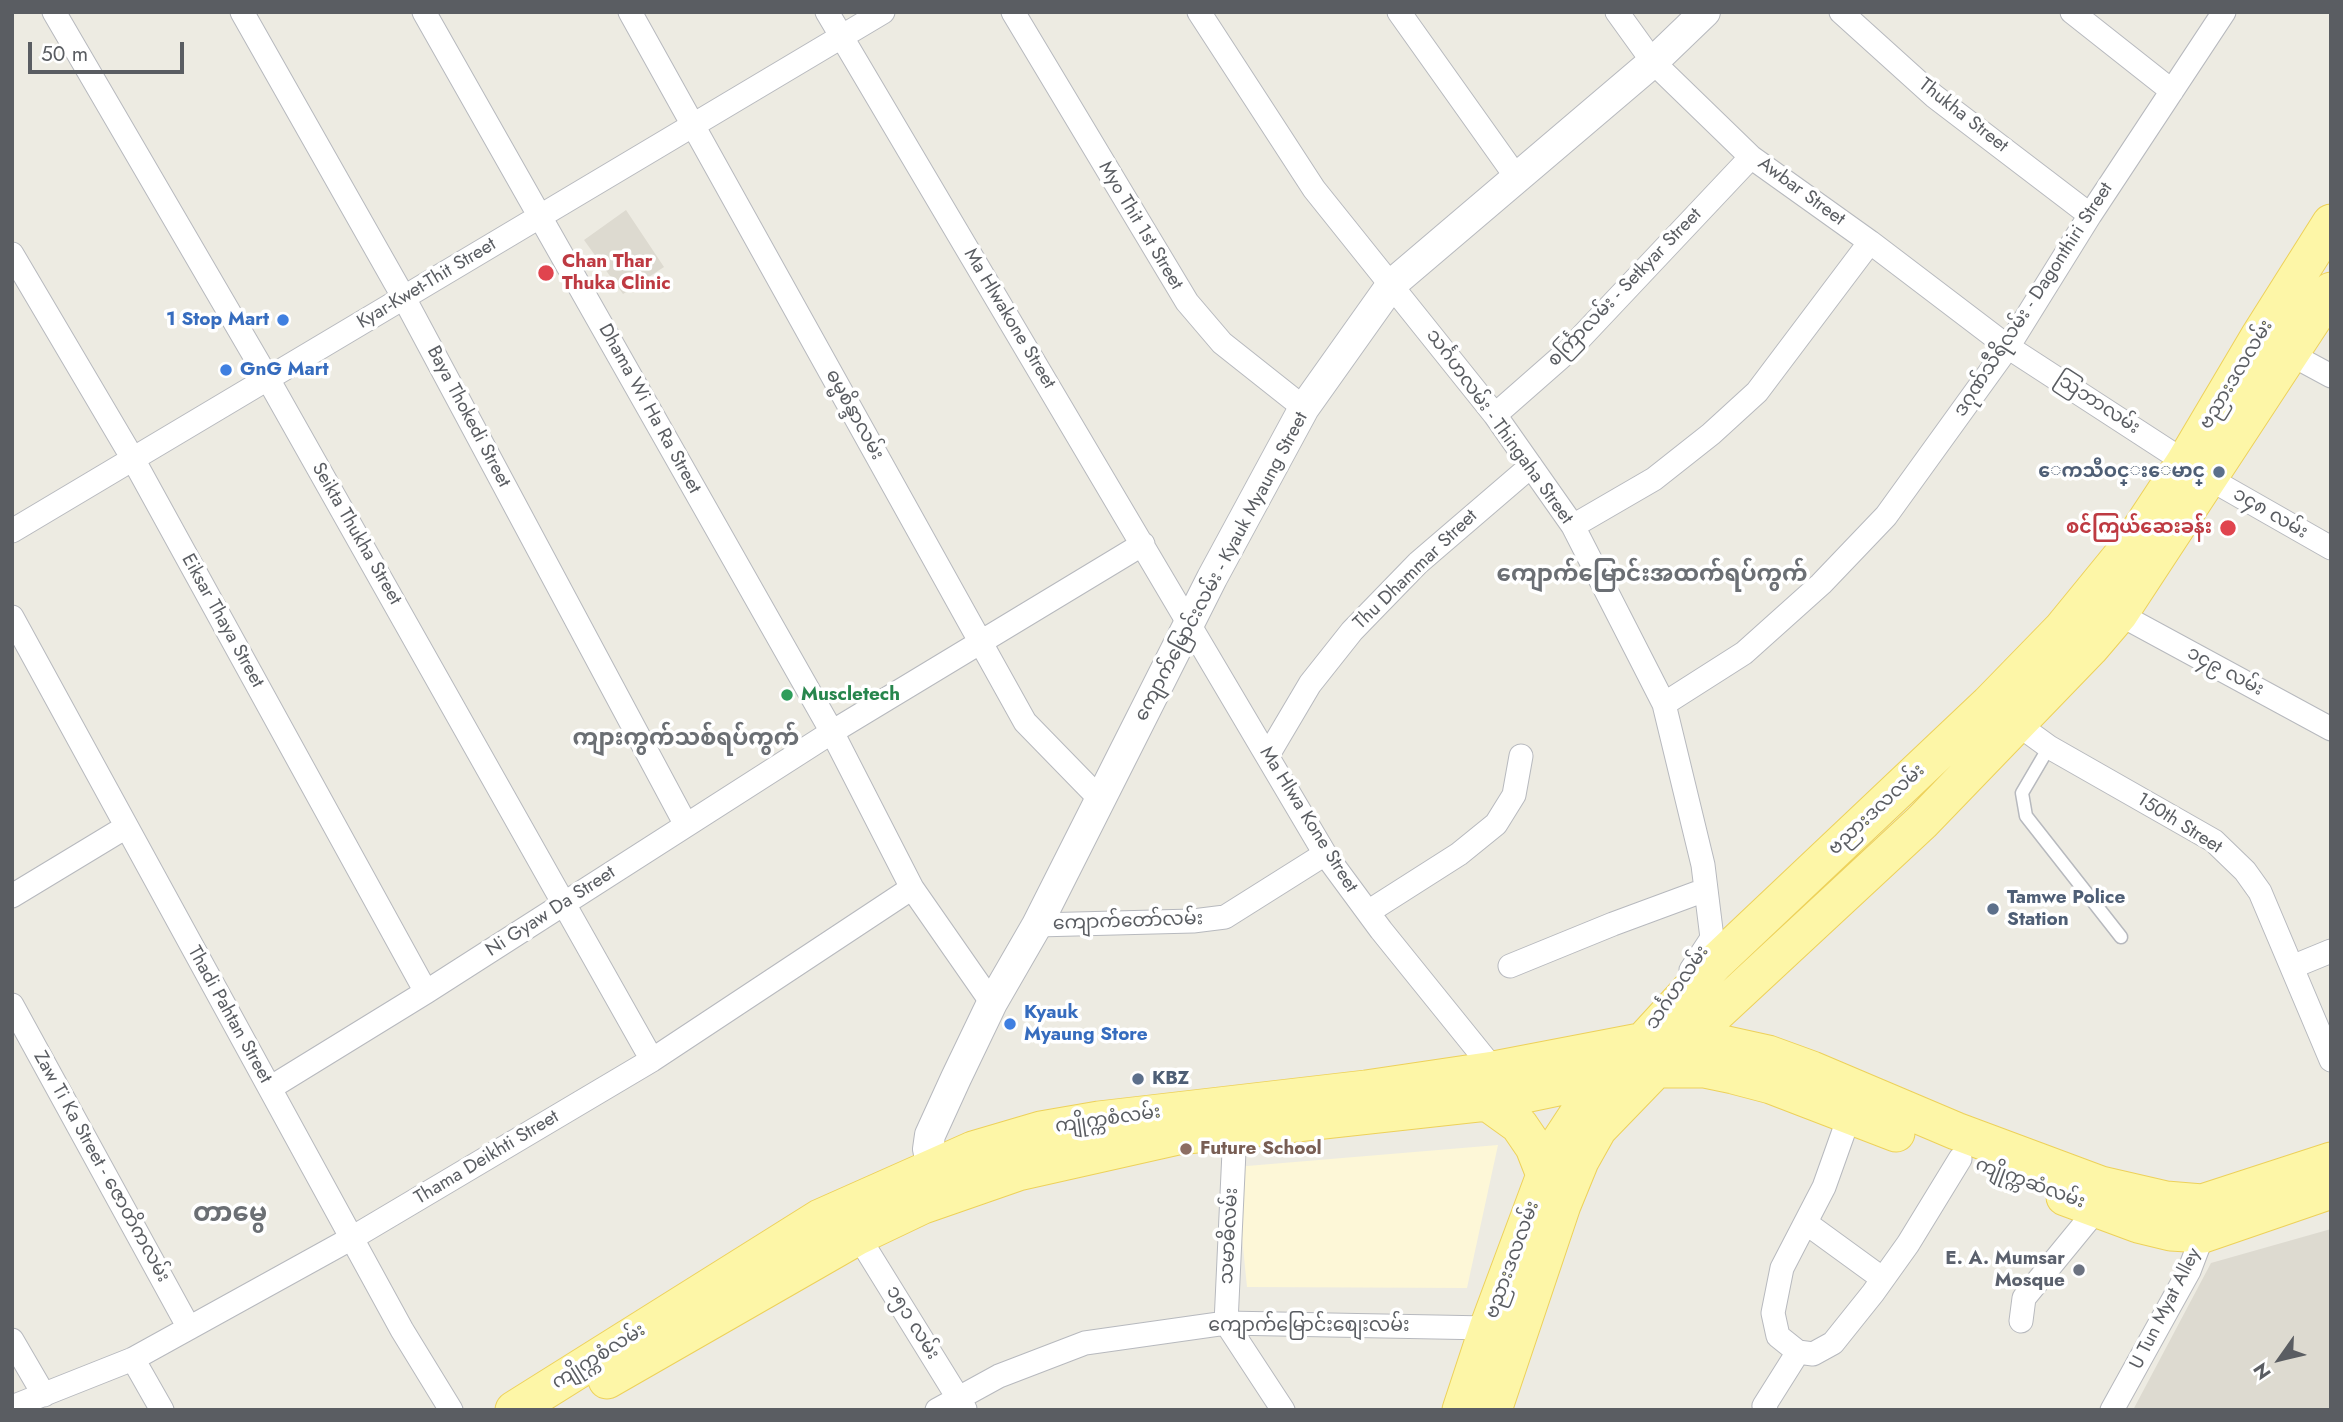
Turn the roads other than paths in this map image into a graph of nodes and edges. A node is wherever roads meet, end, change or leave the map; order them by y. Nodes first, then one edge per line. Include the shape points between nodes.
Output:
1 (54, 12) edge
2 (242, 12) edge
3 (424, 12) edge
4 (630, 12) edge
5 (827, 12) edge
6 (883, 12) edge
7 (1013, 12) edge
8 (1199, 12) edge
9 (1399, 12) edge
10 (1617, 12) edge
11 (1706, 12) edge
12 (1841, 12) edge
13 (2072, 12) edge
14 (2224, 12) edge
15 (842, 38) junction
16 (1653, 62) junction
17 (2172, 91) junction
18 (694, 126) junction
19 (1751, 157) junction
20 (1517, 178) junction
21 (2090, 215) junction
22 (540, 217) junction
23 (2331, 223) edge
24 (1870, 242) junction
25 (12, 254) edge
26 (1392, 284) junction
27 (2331, 291) edge
28 (404, 298) junction
29 (2259, 337) junction
30 (2008, 347) junction
31 (2291, 354) junction
32 (2331, 376) edge
33 (268, 379) junction
34 (1304, 408) junction
35 (1494, 415) junction
36 (133, 459) junction
37 (1531, 466) junction
38 (2197, 470) junction
39 (1573, 526) junction
40 (12, 531) edge
41 (1143, 544) junction
42 (2331, 548) edge
43 (2119, 614) junction
44 (12, 617) edge
45 (1189, 625) junction
46 (981, 644) junction
47 (1664, 704) junction
48 (2016, 723) junction
49 (2331, 729) edge
50 (832, 732) junction
51 (2049, 747) junction
52 (1268, 755) junction
53 (1521, 756) dead end
54 (1101, 800) junction
55 (686, 825) junction
56 (127, 827) junction
57 (1325, 854) junction
58 (912, 888) junction
59 (1705, 890) junction
60 (12, 896) edge
61 (565, 903) junction
62 (1368, 912) junction
63 (1037, 925) junction
64 (2121, 937) dead end
65 (2331, 951) edge
66 (1510, 966) dead end
67 (2292, 967) junction
68 (1749, 984) junction
69 (426, 992) junction
70 (992, 1003) junction
71 (12, 1005) edge
72 (1691, 1037) junction
73 (2329, 1052) edge
74 (1768, 1054) junction
75 (1648, 1056) junction
76 (652, 1060) junction
77 (1733, 1075) joint
78 (1611, 1076) junction
79 (1490, 1086) junction
80 (270, 1088) junction
81 (1850, 1114) junction
82 (1235, 1130) junction
83 (1960, 1159) junction
84 (2331, 1161) edge
85 (1545, 1175) junction
86 (937, 1182) junction
87 (2331, 1190) edge
88 (2097, 1209) junction
89 (2202, 1219) junction
90 (1806, 1223) junction
91 (858, 1236) junction
92 (352, 1238) junction
93 (1883, 1279) junction
94 (2021, 1321) dead end
95 (1226, 1323) junction
96 (189, 1328) junction
97 (12, 1340) edge
98 (1492, 1349) junction
99 (1798, 1352) junction
100 (133, 1359) junction
101 (44, 1395) junction
102 (962, 1404) edge
103 (12, 1407) edge
104 (1274, 1407) edge
105 (162, 1410) edge
106 (451, 1410) edge
107 (514, 1410) edge
108 (555, 1410) edge
109 (937, 1410) edge
110 (1461, 1410) edge
111 (1493, 1410) edge
112 (1766, 1410) edge
113 (2112, 1410) edge

1 - 33 street, Seikta Thukha Street
2 - 28 street, Baya Thokedi Street
3 - 22 street, Dhama Wi Ha Ra Street
4 - 18 street, ဓမ္မစိန္ဒာလမ်း
5 - 15 street, Ma Hlwakone Street
6 - 15 street, Kyar-Kwet-Thit Street
7 - 34 street, Myo Thit 1st Street via 1187,302 1222,343
8 - 26 street, သင်္ဂဟလမ်း - Thingaha Street via 1314,189
9 - 20 street
10 - 16 street, Awbar Street
11 - 16 street, ကျောက်မြောင်းလမ်း - Kyauk Myaung Street
12 - 21 street, Thukha Street via 1934,96
13 - 17 street
14 - 17 street, ဒဂုဏ်သီရိလမ်း - Dagonthiri Street
15 - 18 street, Kyar-Kwet-Thit Street
15 - 41 street, Ma Hlwakone Street
16 - 19 street, Awbar Street
16 - 20 street, ကျောက်မြောင်းလမ်း - Kyauk Myaung Street
17 - 21 street, ဒဂုဏ်သီရိလမ်း - Dagonthiri Street
18 - 22 street, Kyar-Kwet-Thit Street
18 - 46 street, ဓမ္မစိန္ဒာလမ်း
19 - 24 street, Awbar Street
19 - 35 street, စင်္ကြာလမ်း - Setkyar Street via 1569,350
20 - 26 street, ကျောက်မြောင်းလမ်း - Kyauk Myaung Street
21 - 30 street, ဒဂုဏ်သီရိလမ်း - Dagonthiri Street
22 - 28 street, Kyar-Kwet-Thit Street
22 - 50 street, Dhama Wi Ha Ra Street
23 - 29 main road, ဗညားဒလလမ်း
24 - 30 street, Awbar Street
24 - 39 street via 1757,393 1654,479
25 - 36 street, Eiksar Thaya Street
26 - 34 street, ကျောက်မြောင်းလမ်း - Kyauk Myaung Street
26 - 35 street, သင်္ဂဟလမ်း - Thingaha Street
27 - 31 main road, ဗညားဒလလမ်း
28 - 33 street, Kyar-Kwet-Thit Street
28 - 55 street, Baya Thokedi Street
29 - 31 street
29 - 38 main road, ဗညားဒလလမ်း
30 - 38 street, ဩဘာလမ်း
30 - 47 street, ဒဂုဏ်သီရိလမ်း - Dagonthiri Street via 1886,516 1821,584 1744,653
31 - 32 street
31 - 38 main road, ဗညားဒလလမ်း
33 - 36 street, Kyar-Kwet-Thit Street
33 - 61 street, Seikta Thukha Street
34 - 45 street, ကျောက်မြောင်းလမ်း - Kyauk Myaung Street
35 - 37 street, သင်္ဂဟလမ်း - Thingaha Street
36 - 40 street, Kyar-Kwet-Thit Street
36 - 69 street, Eiksar Thaya Street
37 - 39 street, သင်္ဂဟလမ်း - Thingaha Street
37 - 52 street, Thu Dhammar Street via 1418,563 1352,631 1310,684
38 - 42 street, ၁၄၈ လမ်း
38 - 43 main road, ဗညားဒလလမ်း
38 - 75 main road, ဗညားဒလလမ်း via 2062,629 1989,704 1715,963
39 - 47 street, သင်္ဂဟလမ်း - Thingaha Street
41 - 45 street, Ma Hlwakone Street
41 - 46 street, Ni Gyaw Da Street
43 - 48 main road, ဗညားဒလလမ်း
43 - 49 street, ၁၄၉ လမ်း
44 - 56 street, Thadi Pahtan Street
45 - 52 street, Ma Hlwa Kone Street
45 - 54 street, ကျောက်မြောင်းလမ်း - Kyauk Myaung Street
46 - 50 street, Ni Gyaw Da Street
46 - 54 street, ဓမ္မစိန္ဒာလမ်း via 1025,722
47 - 59 street, သင်္ဂဟလမ်း - Thingaha Street
48 - 51 street, 150th Street
48 - 68 main road, ဗညားဒလလမ်း via 1922,821
50 - 55 street, Ni Gyaw Da Street
50 - 58 street, Dhama Wi Ha Ra Street
51 - 64 lane via 2022,793 2026,816
51 - 67 street, 150th Street via 2214,841 2260,891
52 - 57 street, Ma Hlwa Kone Street
53 - 62 street via 1514,795 1496,824 1459,854
54 - 63 street, ကျောက်မြောင်းလမ်း - Kyauk Myaung Street
55 - 61 street, Ni Gyaw Da Street
56 - 60 street
56 - 80 street, Thadi Pahtan Street
57 - 62 street, Ma Hlwa Kone Street
57 - 63 street, ကျောက်တော်လမ်း via 1225,917
58 - 70 street, Dhama Wi Ha Ra Street
58 - 76 street, Thama Deikhti Street
59 - 66 street
59 - 75 street, သင်္ဂဟလမ်း via 1712,939 1675,996
61 - 69 street, Ni Gyaw Da Street
61 - 76 street, Seikta Thukha Street
62 - 79 street, Ma Hlwa Kone Street
63 - 70 street, ကျောက်မြောင်းလမ်း - Kyauk Myaung Street
65 - 67 street
67 - 73 street, 150th Street
68 - 72 main road, ဗညားဒလလမ်း
68 - 74 main road via 1746,1015 1752,1034
69 - 80 street, Ni Gyaw Da Street
70 - 86 street, ကျောက်မြောင်းလမ်း - Kyauk Myaung Street via 930,1135 928,1149
71 - 96 street, Zaw Ti Ka Street - ဇောတိကလမ်း
72 - 74 main road, ကျိုက္ကစံလမ်း
72 - 75 main road, ကျိုက္ကစံလမ်း
74 - 89 main road, ကျိုက္ကဆံလမ်း via 1956,1132 2101,1185 2166,1200
75 - 77 main road, ကျိုက္ကစံလမ်း
75 - 78 main road, ဗညားဒလလမ်း
75 - 79 main road, ကျိုက္ကစံလမ်း
75 - 98 main road, ဗညားဒလလမ်း via 1580,1161
76 - 92 street, Thama Deikhti Street
77 - 81 main road, ကျိုက္ကဆံလမ်း
78 - 79 main road, ကျိုက္ကစံလမ်း
78 - 85 main road, ဗညားဒလလမ်း via 1582,1108
79 - 82 main road, ကျိုက္ကစံလမ်း
79 - 85 main road via 1534,1147
79 - 86 main road, ကျိုက္ကစံလမ်း via 1366,1089 1041,1130 973,1150
80 - 92 street, Thadi Pahtan Street
81 - 83 main road, ကျိုက္ကဆံလမ်း
81 - 90 street
82 - 86 main road, ကျိုက္ကစံလမ်း via 1178,1136 1018,1172
82 - 95 street, သမာဓိလမ်း
83 - 88 main road, ကျိုက္ကဆံလမ်း
83 - 93 street
84 - 89 main road, ကျိုက္ကဆံလမ်း
85 - 98 main road, ဗညားဒလလမ်း
86 - 91 main road, ကျိုက္ကစံလမ်း
86 - 107 main road, ကျိုက္ကစံလမ်း via 820,1218
87 - 89 main road, ကျိုက္ကဆံလမ်း
88 - 89 main road, ကျိုက္ကဆံလမ်း via 2171,1232
88 - 94 street via 2024,1298
89 - 113 street, U Tun Myat Alley via 2189,1271
90 - 93 street
90 - 99 street via 1782,1268 1773,1313 1779,1336
91 - 102 street, ၁၅၁ လမ်း
91 - 108 main road, ကျိုက္ကစံလမ်း
92 - 96 street, Thama Deikhti Street
92 - 106 street, Thadi Pahtan Street
93 - 99 street via 1833,1343 1812,1354
95 - 98 street, ကျောက်မြောင်းစျေးလမ်း
95 - 102 street, ကျောက်မြောင်းစျေးလမ်း via 1085,1343 999,1376
95 - 104 street
96 - 100 street, Thama Deikhti Street
97 - 101 street
98 - 110 main road, ဗညားဒလလမ်း
98 - 111 main road, ဗညားဒလလမ်း
99 - 112 street via 1764,1406
100 - 101 street, Thama Deikhti Street
100 - 105 street
101 - 103 street, Thama Deikhti Street
102 - 109 street, ကျောက်မြောင်းစျေးလမ်း

